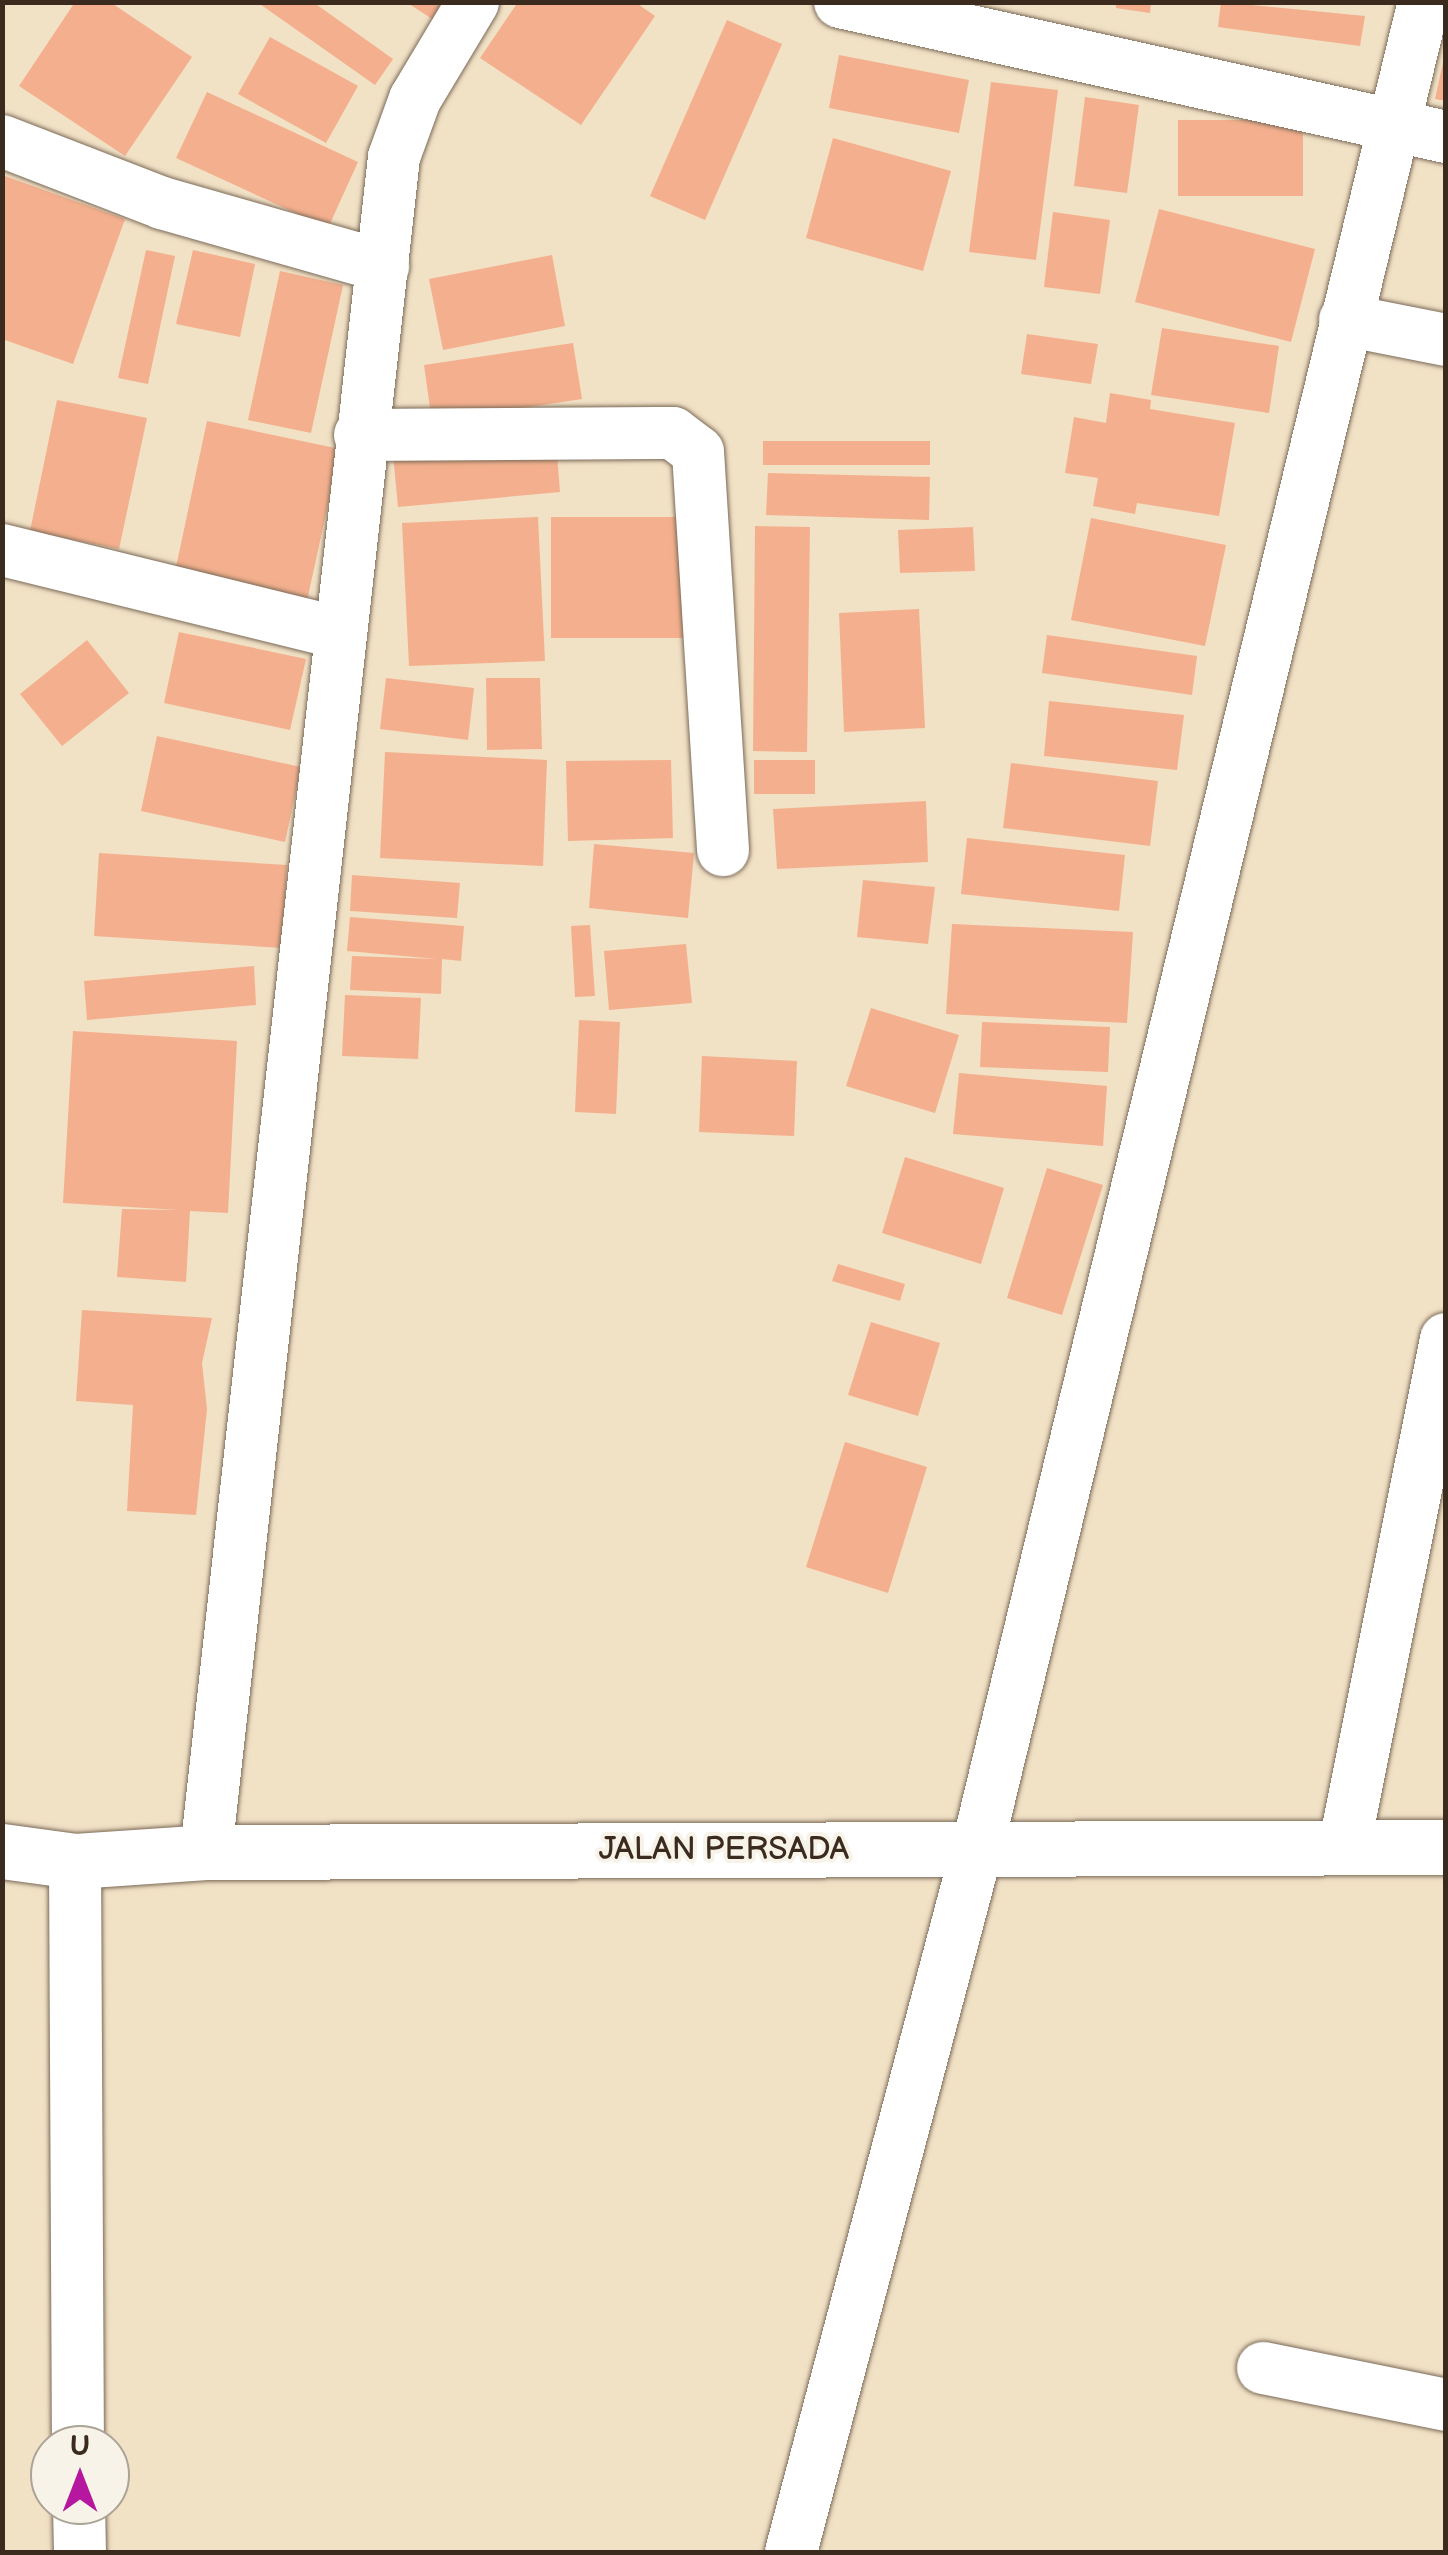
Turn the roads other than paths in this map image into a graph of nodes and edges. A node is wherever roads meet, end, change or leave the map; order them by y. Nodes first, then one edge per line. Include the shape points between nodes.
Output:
1 (473, 2) edge
2 (840, 2) edge
3 (1424, 2) edge
4 (1392, 129) junction
5 (1446, 137) edge
6 (2, 141) edge
7 (382, 266) junction
8 (1345, 320) junction
9 (1446, 340) edge
10 (360, 435) junction
11 (2, 550) edge
12 (341, 633) junction
13 (723, 850) dead end
14 (1446, 1340) edge
15 (1345, 1843) junction
16 (1446, 1848) edge
17 (977, 1849) junction
18 (2, 1851) edge
19 (206, 1852) junction
20 (75, 1861) junction
21 (1263, 2368) dead end
22 (1446, 2405) edge
23 (78, 2425) edge
24 (79, 2525) edge
25 (80, 2552) edge
26 (791, 2552) edge

1 - 7 street via 402,132
2 - 4 street
3 - 4 street
4 - 5 street
4 - 8 street
6 - 7 street via 162,203
7 - 10 street
8 - 9 street
8 - 17 street
10 - 12 street
10 - 13 street via 657,432 673,434 698,452
11 - 12 street
12 - 19 street
14 - 15 street
15 - 16 street, JALAN PERSADA
15 - 17 street, JALAN PERSADA
17 - 19 street, JALAN PERSADA
17 - 26 street
18 - 20 street, JALAN PERSADA
19 - 20 street, JALAN PERSADA
20 - 23 street
21 - 22 street
24 - 25 street

